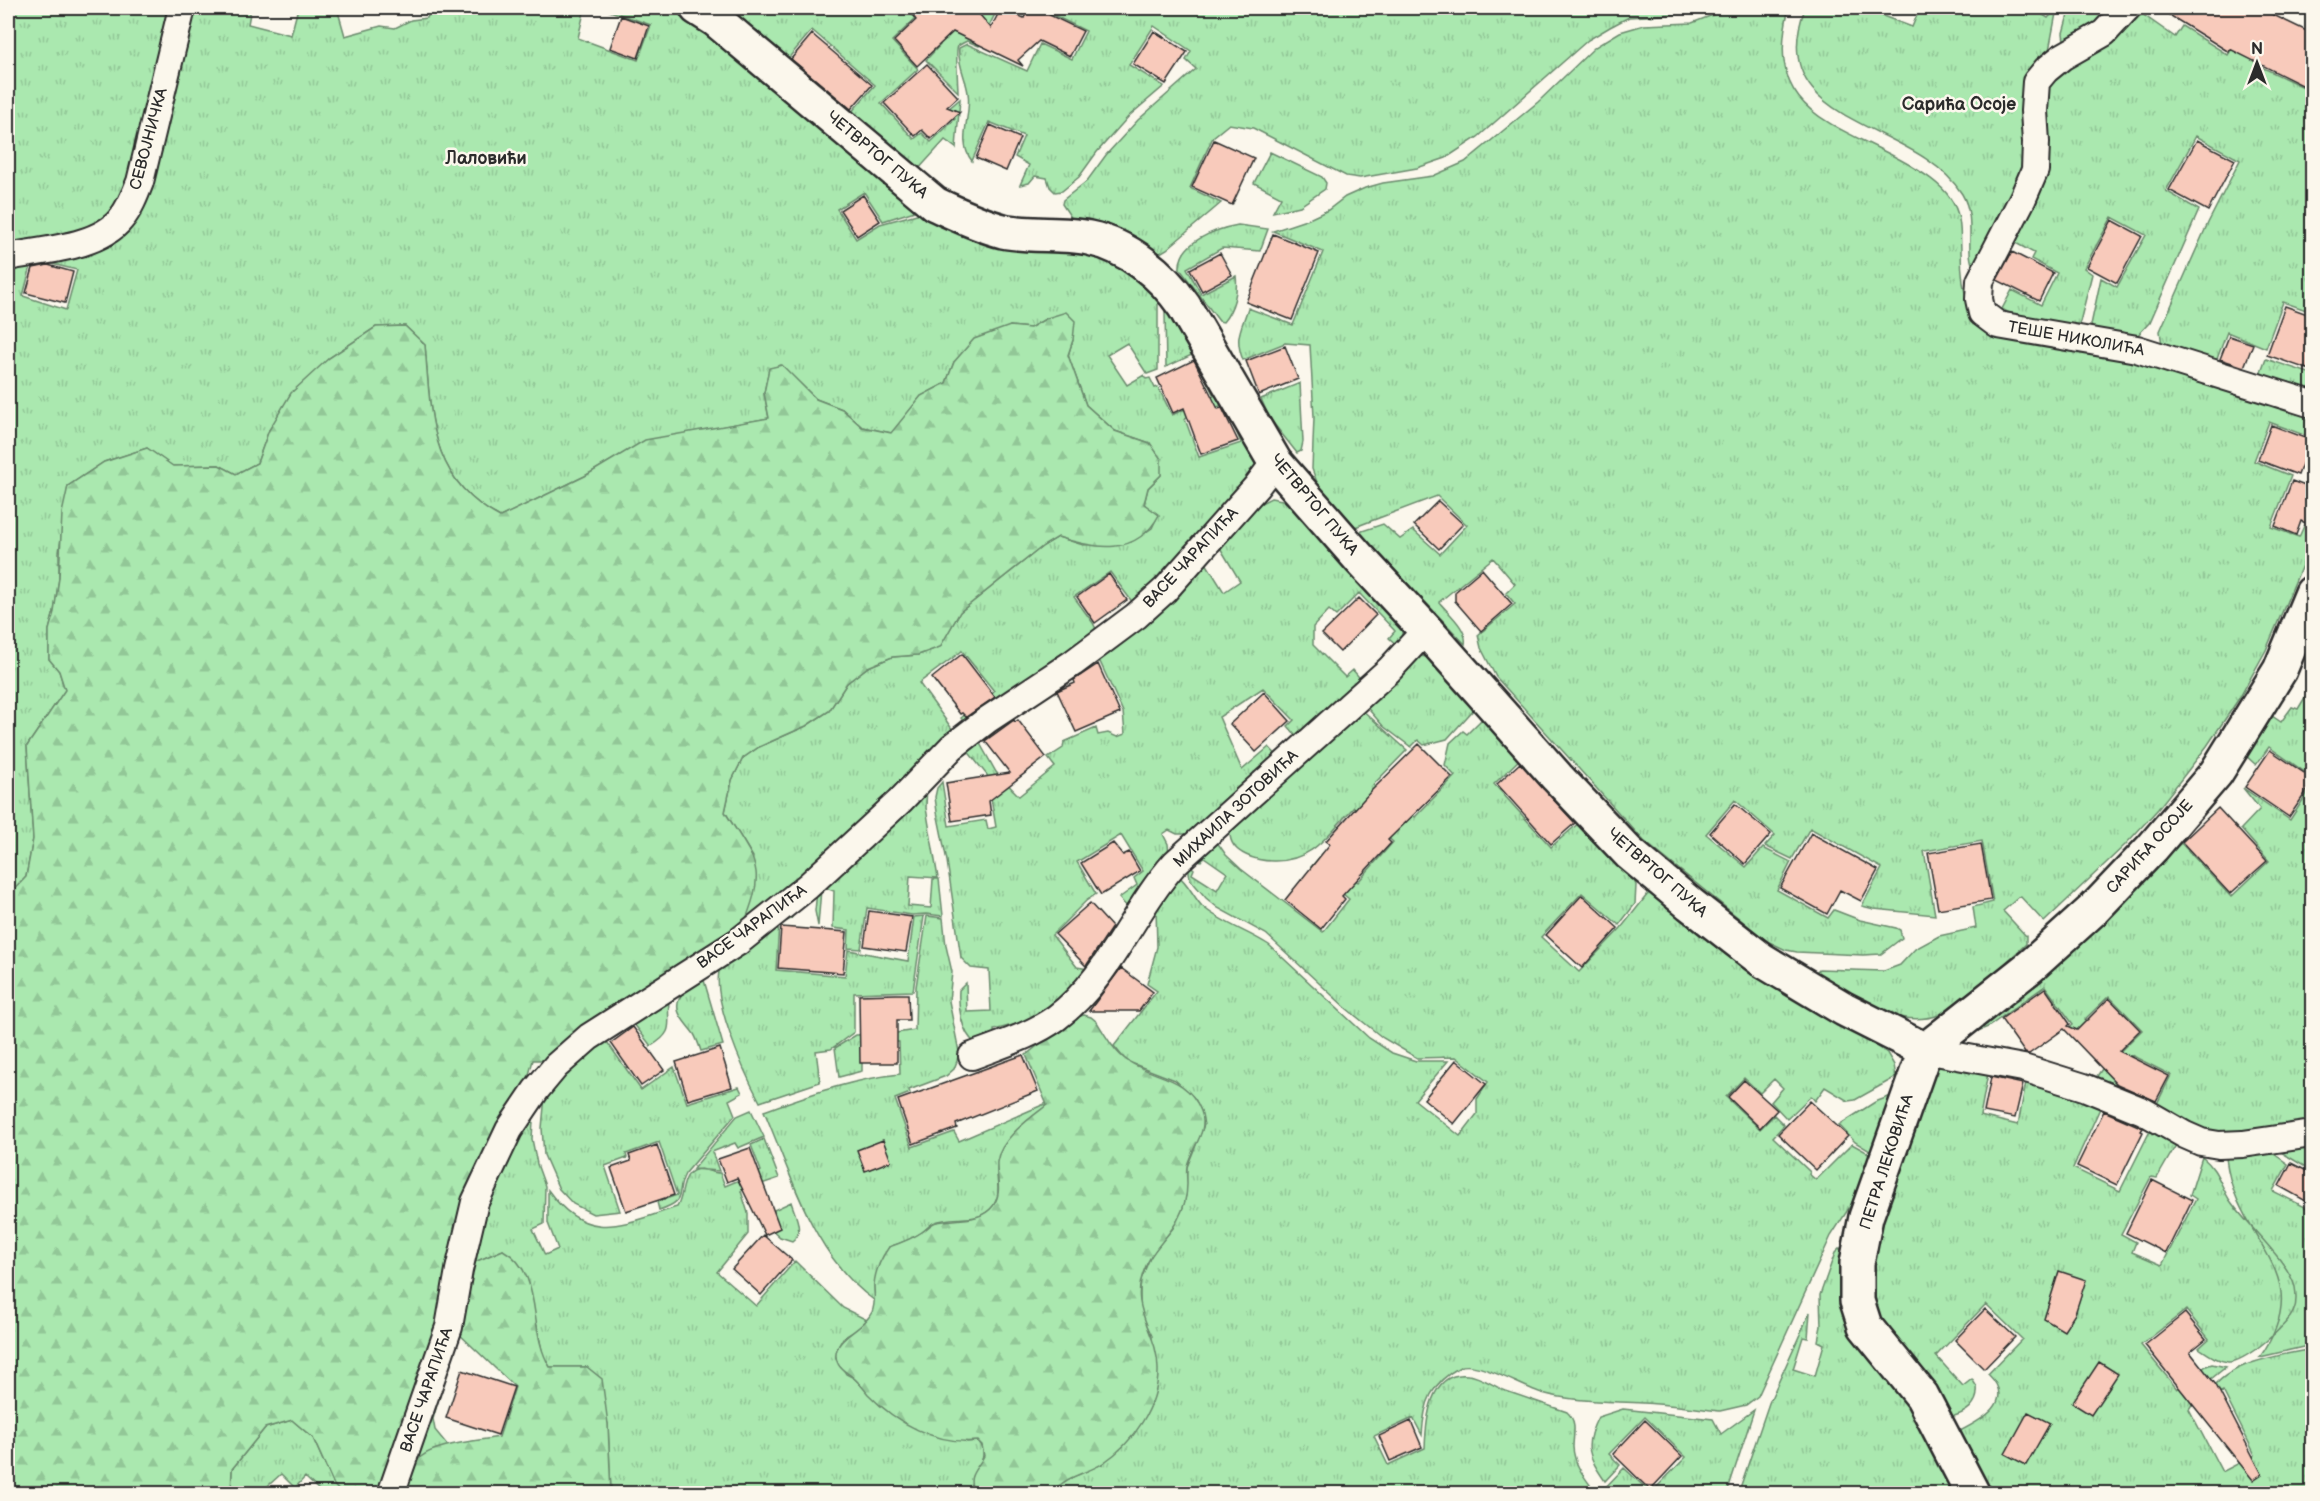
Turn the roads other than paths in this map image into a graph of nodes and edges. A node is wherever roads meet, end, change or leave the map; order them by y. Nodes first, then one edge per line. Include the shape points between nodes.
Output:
1 (182, 8) edge
2 (697, 8) edge
3 (2127, 8) edge
4 (8, 257) edge
5 (2313, 404) edge
6 (1275, 462) junction
7 (2313, 593) edge
8 (1426, 630) junction
9 (1925, 1050) junction
10 (972, 1056) dead end
11 (2313, 1134) edge
12 (391, 1494) edge
13 (1974, 1494) edge

1 - 4 street, СЕВОЈНИЧКА via 140,182 120,221 82,243
2 - 6 street, ЧЕТВРТОГ ПУКА via 935,204 1004,231 1090,238 1123,251 1150,268 1184,306
3 - 5 street, ТЕШЕ НИКОЛИЋА via 2104,33 2062,57 2036,82 2035,170 1980,281 1982,313 1998,325 2145,351
6 - 8 street, ЧЕТВРТОГ ПУКА
6 - 12 street, ВАСЕ ЧАРАПИЋА via 1165,590 1136,616 952,747 808,886 738,942 589,1037 556,1066 509,1130 475,1202 449,1327
7 - 9 street, САРИЋА ОСОЈЕ via 2280,670 2216,773 2152,849 2031,966
8 - 9 street, ЧЕТВРТОГ ПУКА via 1629,853 1762,960 1844,1009
8 - 10 street, МИХАИЛА ЗОТОВИЋА via 1389,670 1175,863 1114,953 1064,1012 1042,1027
9 - 11 street via 2023,1068 2084,1087 2143,1111 2201,1142 2243,1144
9 - 13 street, ПЕТРА ЛЕКОВИЋА via 1866,1217 1857,1263 1857,1301 1865,1326 1922,1396

